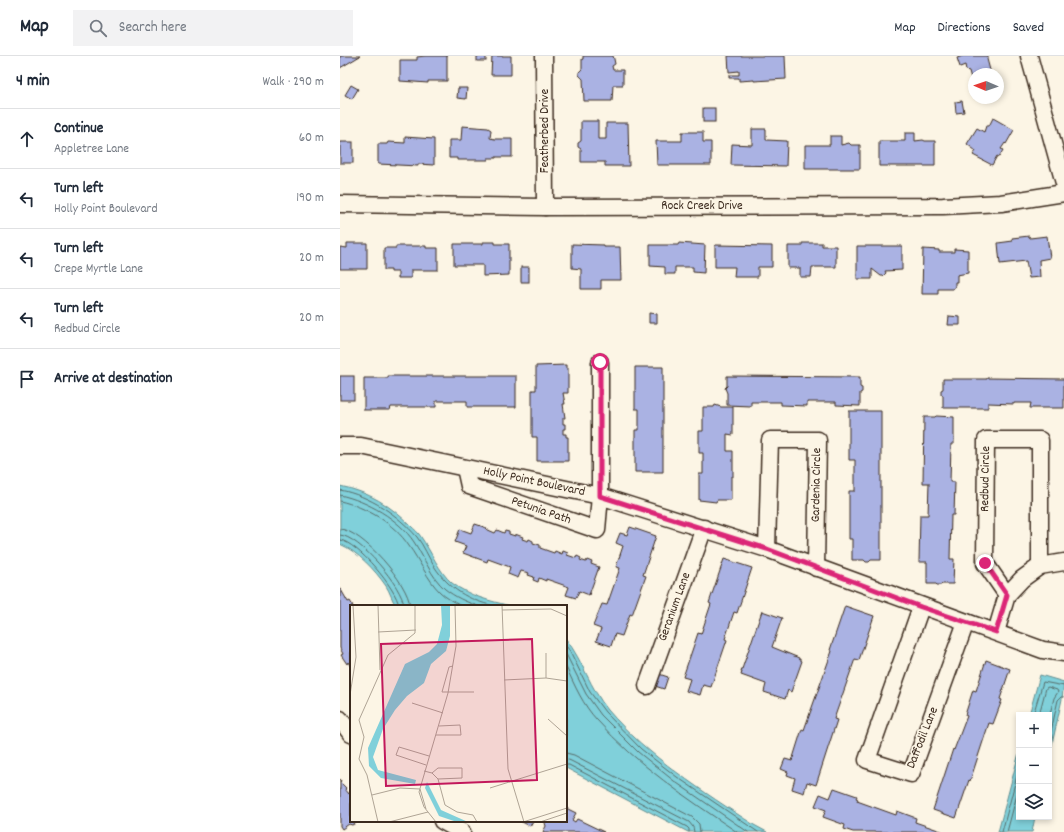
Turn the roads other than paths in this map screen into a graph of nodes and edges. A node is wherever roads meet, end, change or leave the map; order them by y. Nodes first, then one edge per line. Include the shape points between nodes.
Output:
1 (544, 56) edge
2 (1029, 56) edge
3 (1064, 183) edge
4 (1064, 192) edge
5 (340, 204) edge
6 (545, 207) junction
7 (600, 362) dead end
8 (340, 446) edge
9 (465, 468) junction
10 (600, 496) junction
11 (704, 528) junction
12 (767, 549) junction
13 (1064, 562) edge
14 (1040, 566) junction
15 (816, 568) junction
16 (1007, 595) junction
17 (921, 607) junction
18 (966, 622) junction
19 (996, 632) junction
20 (1064, 653) edge
21 (647, 686) dead end
22 (340, 719) edge
23 (350, 733) edge
24 (444, 822) edge
25 (462, 832) edge

1 - 6 street, Featherbed Drive
2 - 3 street
4 - 6 street, Rock Creek Drive via 1001,203 944,206
5 - 6 street, Rock Creek Drive
7 - 10 street
8 - 9 street, Holly Point Boulevard via 360,446
9 - 10 street, Holly Point Boulevard
9 - 10 street, Petunia Path via 470,486 597,530
10 - 11 street, Holly Point Boulevard
11 - 12 street, Holly Point Boulevard
11 - 21 street, Geranium Lane
12 - 15 street, Holly Point Boulevard
12 - 15 street, Gardenia Circle via 770,440 818,440
13 - 14 street
14 - 16 street via 1022,579
14 - 16 street, Redbud Circle via 1040,440 986,440 985,563
15 - 17 street, Holly Point Boulevard
16 - 19 street
17 - 18 street, Holly Point Boulevard
17 - 18 street, Daffodil Lane via 867,760 911,774
18 - 19 street, Holly Point Boulevard
19 - 20 street, Holly Point Boulevard via 1043,650
22 - 23 street
24 - 25 street

